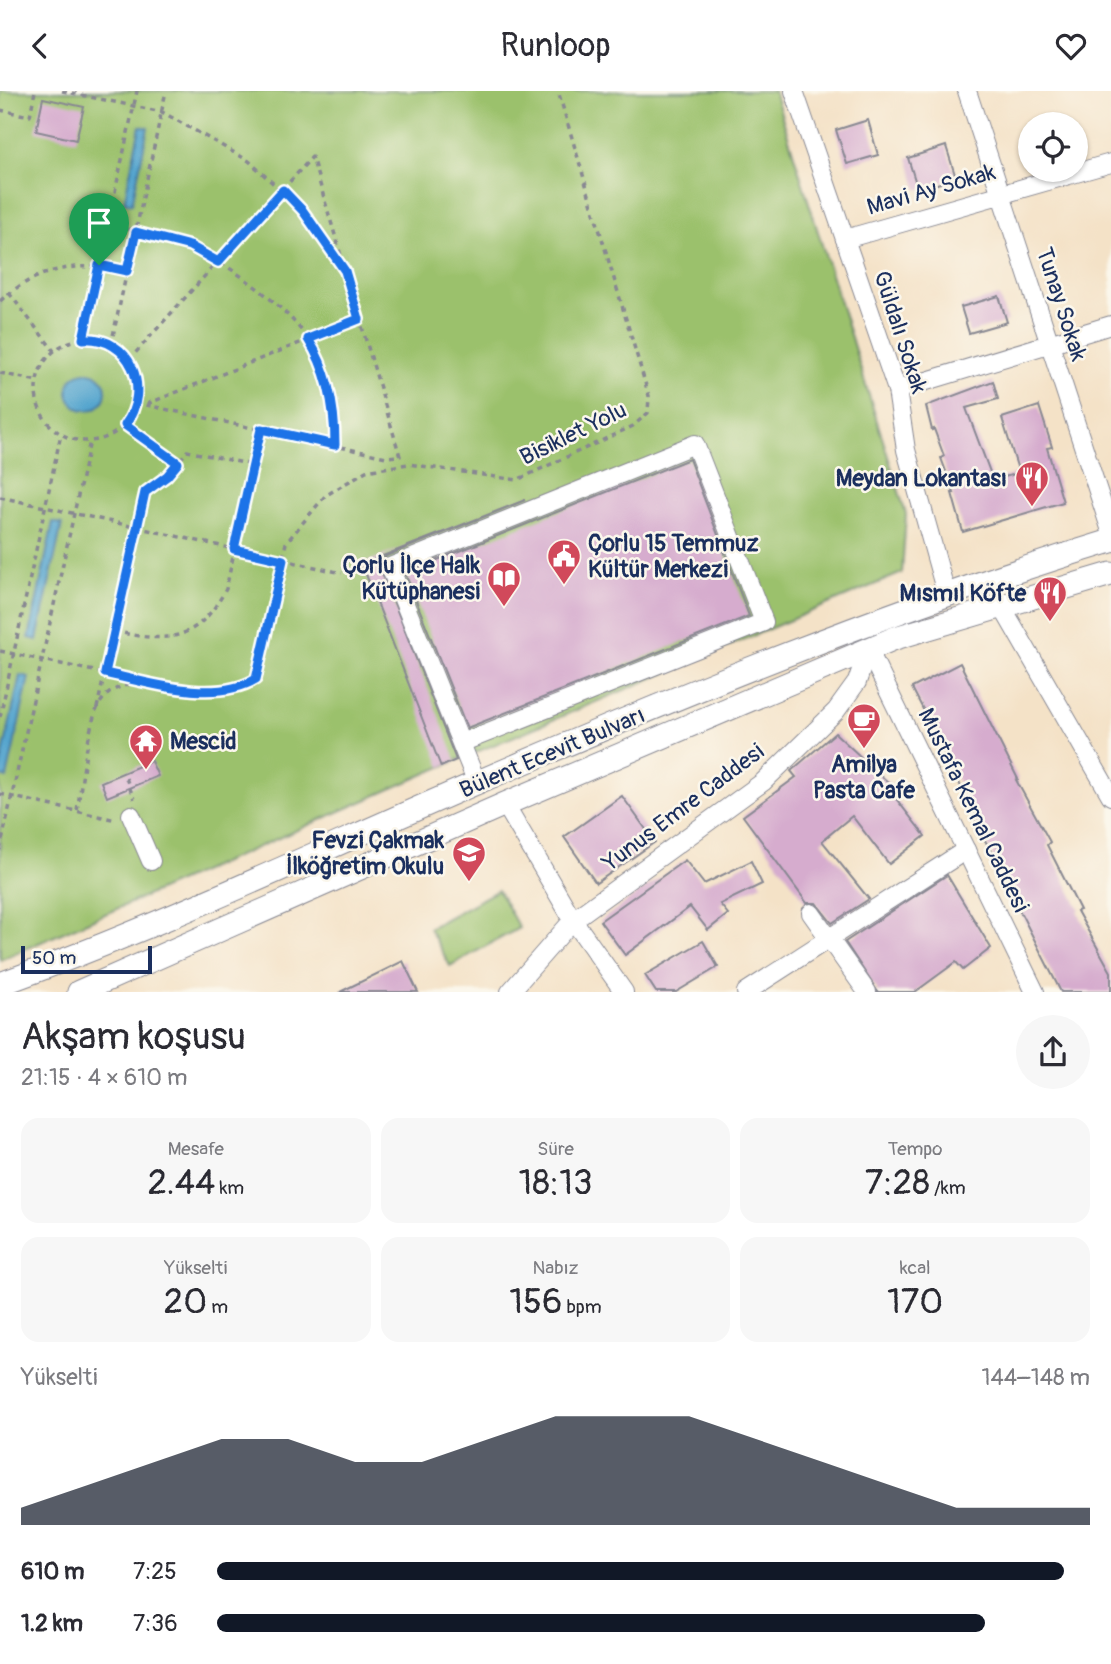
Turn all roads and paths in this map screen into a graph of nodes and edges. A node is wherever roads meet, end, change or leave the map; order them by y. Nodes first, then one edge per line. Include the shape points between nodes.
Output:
1 (35, 91) edge
2 (62, 91) edge
3 (137, 91) edge
4 (166, 91) edge
5 (558, 91) edge
6 (794, 91) edge
7 (967, 91) edge
8 (69, 92) edge
9 (134, 106) junction
10 (0, 110) edge
11 (162, 112) junction
12 (1111, 163) edge
13 (283, 190) junction
14 (1002, 195) junction
15 (108, 226) junction
16 (136, 232) junction
17 (845, 239) junction
18 (218, 262) junction
19 (99, 265) junction
20 (127, 271) junction
21 (345, 271) junction
22 (9, 293) junction
23 (0, 301) edge
24 (359, 319) junction
25 (1111, 325) edge
26 (83, 339) junction
27 (308, 339) junction
28 (1048, 343) junction
29 (111, 345) junction
30 (54, 351) junction
31 (129, 360) junction
32 (0, 373) edge
33 (37, 381) junction
34 (897, 390) junction
35 (137, 403) junction
36 (145, 404) junction
37 (125, 425) junction
38 (261, 429) junction
39 (61, 434) junction
40 (90, 441) junction
41 (335, 445) junction
42 (178, 463) junction
43 (253, 465) junction
44 (0, 496) edge
45 (46, 507) junction
46 (74, 513) junction
47 (138, 527) junction
48 (1111, 531) edge
49 (1111, 541) edge
50 (234, 549) junction
51 (283, 560) junction
52 (342, 573) dead end
53 (1111, 574) edge
54 (991, 579) junction
55 (946, 593) junction
56 (1001, 605) junction
57 (859, 626) junction
58 (114, 631) junction
59 (895, 638) junction
60 (868, 649) junction
61 (0, 651) edge
62 (14, 654) junction
63 (42, 660) junction
64 (105, 673) junction
65 (143, 682) junction
66 (97, 708) junction
67 (0, 717) edge
68 (461, 743) junction
69 (1105, 773) edge
70 (126, 778) dead end
71 (477, 783) junction
72 (0, 794) edge
73 (12, 795) junction
74 (1111, 796) edge
75 (505, 804) junction
76 (77, 810) junction
77 (131, 815) junction
78 (0, 850) edge
79 (966, 850) junction
80 (151, 861) dead end
81 (811, 913) dead end
82 (573, 920) junction
83 (829, 938) junction
84 (38, 970) junction
85 (0, 976) edge
86 (0, 984) edge
87 (79, 992) edge
88 (510, 992) edge
89 (624, 992) edge
90 (746, 992) edge
91 (867, 992) edge
92 (1035, 992) edge

1 - 10 path via 30,116
2 - 8 path
3 - 9 path
4 - 11 path
5 - 51 path, Bisiklet Yolu via 649,396 648,413 633,426 517,480 408,464 366,471 325,496 286,543
6 - 17 street, Güldalı Sokak
7 - 14 street, Tunay Sokak
8 - 9 path
9 - 11 path
9 - 15 path
11 - 13 path via 249,161
11 - 16 path
12 - 14 street, Mavi Ay Sokak
13 - 18 path
13 - 21 path
13 - 21 path via 312,157
14 - 17 street, Mavi Ay Sokak
14 - 28 street, Tunay Sokak
15 - 16 path
15 - 19 path
16 - 18 path via 190,246
16 - 20 path
17 - 34 street, Güldalı Sokak
18 - 27 path via 269,299
18 - 31 path
19 - 20 path
19 - 22 path via 52,269
19 - 26 path
20 - 29 path
21 - 24 path
22 - 23 path
22 - 30 path
24 - 27 path
24 - 41 path via 400,456
25 - 28 street
26 - 29 path
26 - 30 path
27 - 36 path
27 - 41 path via 331,395
28 - 34 street
28 - 48 street, Tunay Sokak
29 - 31 path
30 - 33 path
31 - 35 path via 137,377
32 - 33 path
33 - 39 path via 41,411
34 - 55 street, Güldalı Sokak via 906,450
35 - 36 path
35 - 37 path
36 - 38 path
37 - 40 path
37 - 42 path
38 - 41 path
38 - 43 path
39 - 40 path
39 - 45 path
40 - 46 path
42 - 43 path via 187,451
42 - 47 path via 145,492
43 - 50 path
44 - 45 path
45 - 46 path
45 - 62 path
46 - 47 path
46 - 63 path
47 - 50 path
47 - 58 path
49 - 54 main road, Bülent Ecevit Bulvarı
50 - 51 path
50 - 58 path via 226,589 201,624 183,635 163,638
51 - 52 path
51 - 65 path, Bisiklet Yolu via 256,679 240,689 202,690
53 - 56 main road, Bülent Ecevit Bulvarı
54 - 55 main road, Bülent Ecevit Bulvarı
54 - 56 main road
55 - 56 main road
55 - 57 main road, Bülent Ecevit Bulvarı
55 - 59 main road
56 - 59 main road, Bülent Ecevit Bulvarı
56 - 69 street
57 - 60 main road
57 - 71 main road, Bülent Ecevit Bulvarı
58 - 64 path
59 - 60 main road, Bülent Ecevit Bulvarı
60 - 75 main road, Bülent Ecevit Bulvarı
60 - 79 street, Mustafa Kemal Caddesi
60 - 82 street, Yunus Emre Caddesi via 857,682 835,711 763,782
61 - 62 path
62 - 63 path
62 - 67 path
63 - 64 path
63 - 73 path
64 - 65 path
64 - 66 path
65 - 66 path, Bisiklet Yolu via 110,692
66 - 76 path
68 - 68 street via 390,568 695,444 764,622
68 - 71 street
69 - 74 street
70 - 77 path via 139,811
71 - 84 main road, Bülent Ecevit Bulvarı
72 - 73 path
73 - 76 path
73 - 78 path
75 - 82 street
75 - 87 main road, Bülent Ecevit Bulvarı
76 - 77 path via 111,819
77 - 80 street
79 - 83 street
79 - 92 street, Mustafa Kemal Caddesi
81 - 83 street
82 - 88 street, Yunus Emre Caddesi
82 - 89 street
83 - 90 street
83 - 91 street
84 - 85 main road
84 - 86 main road, Bülent Ecevit Bulvarı

